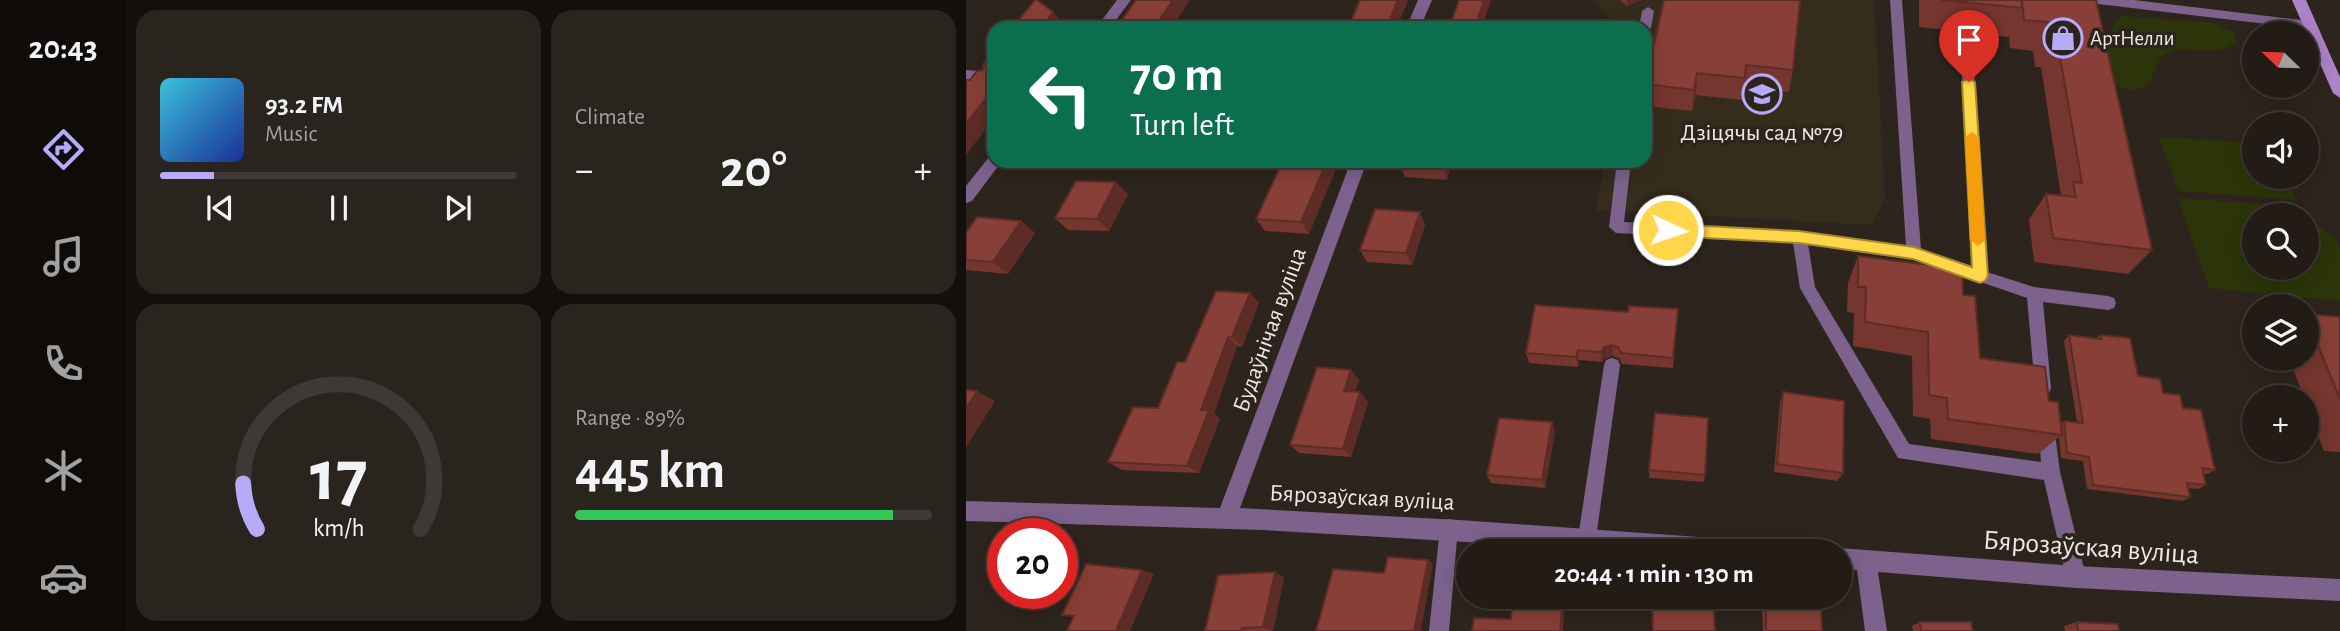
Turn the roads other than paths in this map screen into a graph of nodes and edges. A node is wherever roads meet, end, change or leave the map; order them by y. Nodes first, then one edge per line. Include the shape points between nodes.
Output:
1 (1124, 0) edge
2 (1425, 0) edge
3 (1896, 0) edge
4 (2098, 0) edge
5 (2299, 0) edge
6 (1647, 11) dead end
7 (1108, 21) edge
8 (1416, 21) edge
9 (1646, 21) edge
10 (2276, 21) edge
11 (2308, 21) edge
12 (2319, 45) edge
13 (1967, 54) dead end
14 (966, 75) edge
15 (987, 76) edge
16 (2340, 93) edge
17 (989, 168) edge
18 (1356, 168) edge
19 (1623, 168) edge
20 (966, 197) edge
21 (1799, 237) junction
22 (1914, 253) junction
23 (1980, 276) junction
24 (2034, 294) junction
25 (2108, 303) dead end
26 (1612, 365) dead end
27 (2051, 472) junction
28 (966, 511) edge
29 (1227, 517) junction
30 (1449, 528) junction
31 (1587, 538) junction
32 (1600, 539) edge
33 (1852, 559) edge
34 (1866, 560) junction
35 (2076, 577) junction
36 (2340, 590) edge
37 (1439, 631) edge
38 (1876, 631) edge

1 - 7 street
2 - 8 street
3 - 22 lane
4 - 10 street
5 - 11 main road
6 - 9 lane
12 - 16 main road
13 - 23 lane
14 - 15 street
17 - 20 street
18 - 29 street, Будаўнічая вуліца
19 - 21 lane via 1616,227
21 - 22 lane
21 - 27 lane via 1808,288 1903,452
22 - 23 lane
23 - 24 lane
24 - 25 lane
24 - 27 lane
26 - 31 lane
27 - 35 lane
28 - 29 street, Бярозаўская вуліца
29 - 30 street, Бярозаўская вуліца
30 - 31 street, Бярозаўская вуліца
30 - 37 lane
31 - 32 street, Бярозаўская вуліца
33 - 34 street, Бярозаўская вуліца
34 - 35 street, Бярозаўская вуліца
34 - 38 street
35 - 36 street, Бярозаўская вуліца

